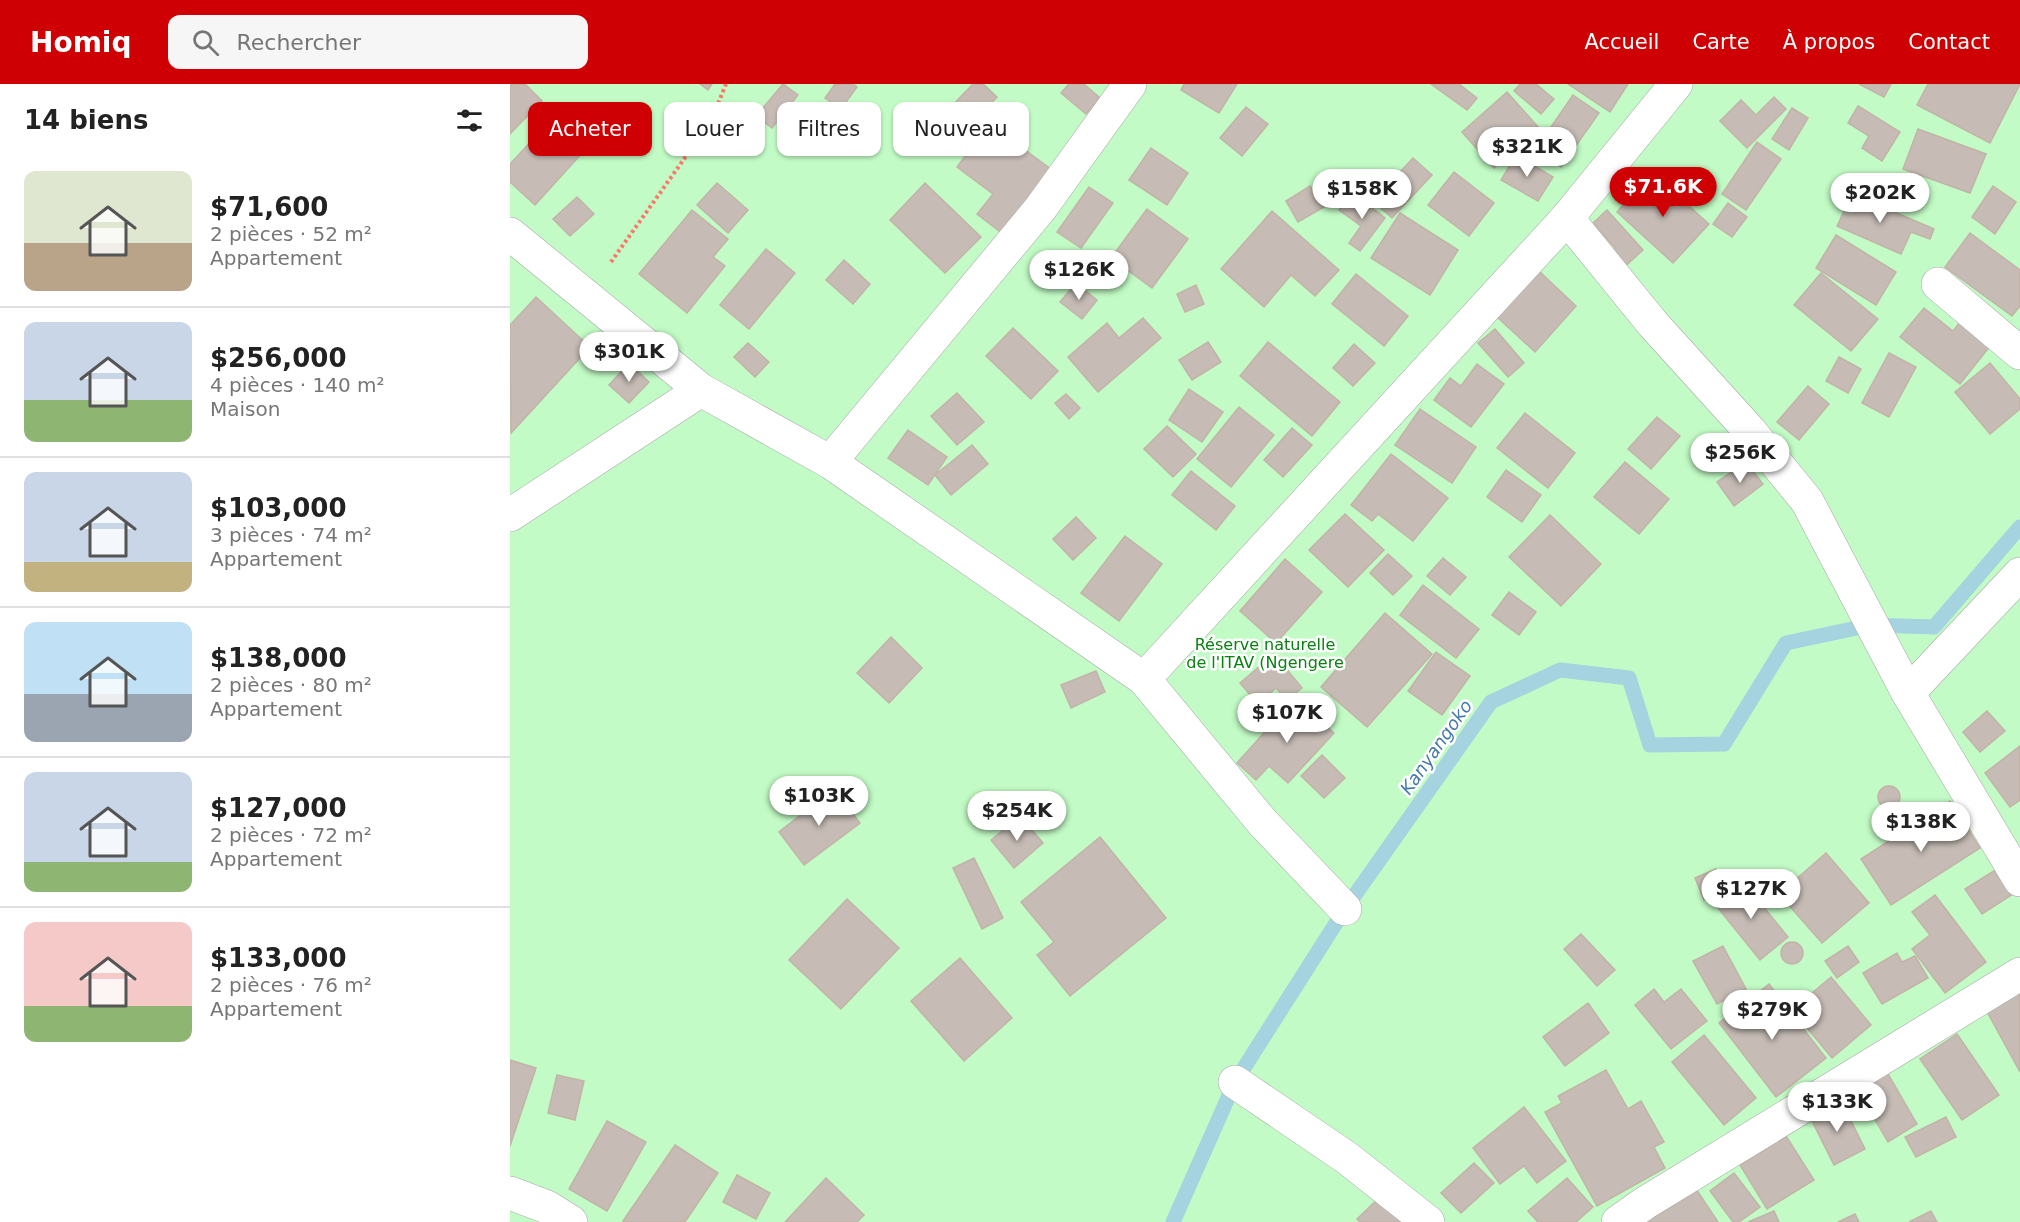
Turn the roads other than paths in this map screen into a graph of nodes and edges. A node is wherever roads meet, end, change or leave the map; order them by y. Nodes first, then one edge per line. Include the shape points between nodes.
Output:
1 (1130, 84) edge
2 (1676, 84) edge
3 (1567, 218) junction
4 (510, 234) edge
5 (1938, 284) dead end
6 (2020, 353) edge
7 (701, 390) junction
8 (830, 462) junction
9 (510, 515) edge
10 (2020, 574) edge
11 (1144, 679) junction
12 (1908, 693) junction
13 (2020, 880) edge
14 (1345, 909) dead end
15 (2020, 974) edge
16 (1234, 1082) dead end
17 (510, 1193) edge
18 (571, 1222) edge
19 (1428, 1222) edge
20 (1618, 1222) edge

1 - 8 street via 1040,209
2 - 3 street
3 - 11 street
3 - 12 street via 1807,501
4 - 7 street
5 - 6 street
7 - 8 street
7 - 9 street
8 - 11 street
10 - 12 street
11 - 14 street via 1263,823
12 - 13 street
15 - 20 street
16 - 19 street via 1347,1158
17 - 18 street

